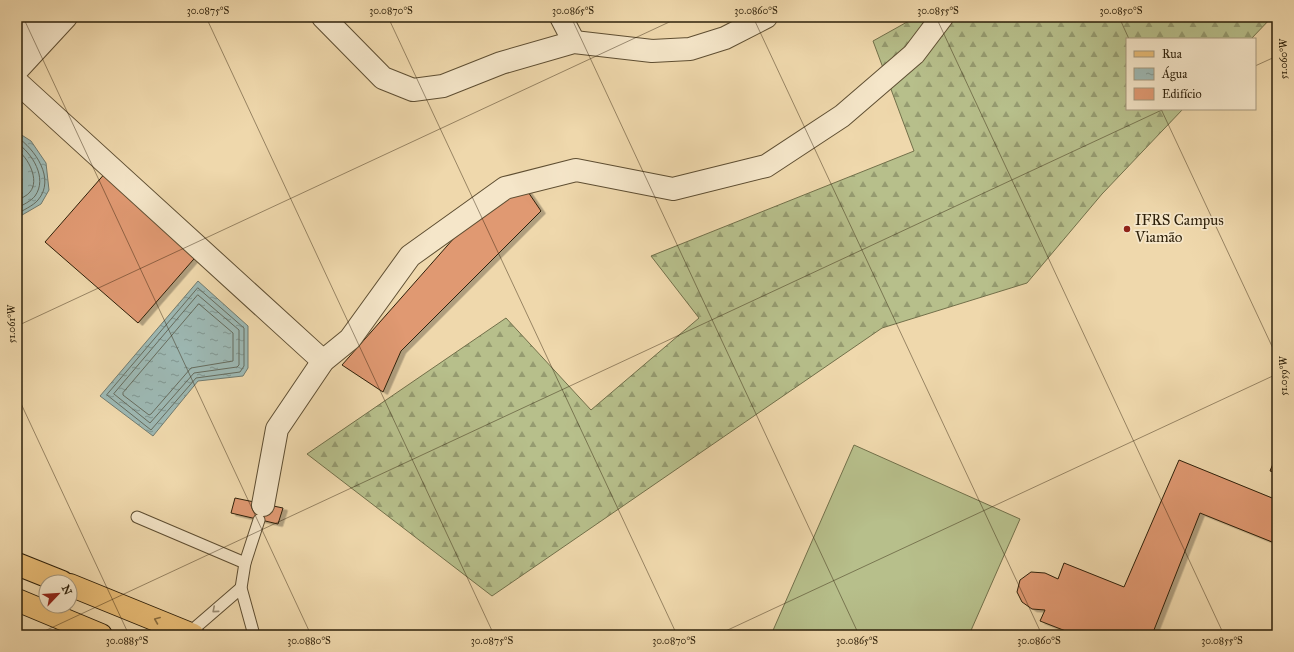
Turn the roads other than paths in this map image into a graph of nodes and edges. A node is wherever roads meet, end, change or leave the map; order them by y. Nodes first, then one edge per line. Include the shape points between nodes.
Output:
1 (40, 17) edge
2 (66, 17) edge
3 (323, 17) edge
4 (561, 17) edge
5 (766, 17) edge
6 (942, 17) edge
7 (17, 41) edge
8 (574, 42) junction
9 (17, 70) edge
10 (17, 82) edge
11 (323, 361) junction
12 (261, 512) joint
13 (137, 517) dead end
14 (245, 563) junction
15 (17, 564) edge
16 (42, 574) edge
17 (78, 588) edge
18 (241, 588) junction
19 (17, 600) edge
20 (191, 634) edge
21 (101, 635) edge
22 (254, 635) edge

1 - 7 street
2 - 9 street
3 - 8 street via 383,78 413,90 443,86 501,63
4 - 8 street
5 - 8 street via 725,38 690,49 652,51
6 - 11 street via 914,54 842,116 766,166 673,189 576,170 505,188 410,256 350,339
10 - 11 street
11 - 12 street via 277,429
12 - 14 lane
13 - 14 lane
14 - 18 lane
15 - 16 main road
20 -> 17 main road
18 -> 20 lane
18 - 22 lane
19 - 21 main road

